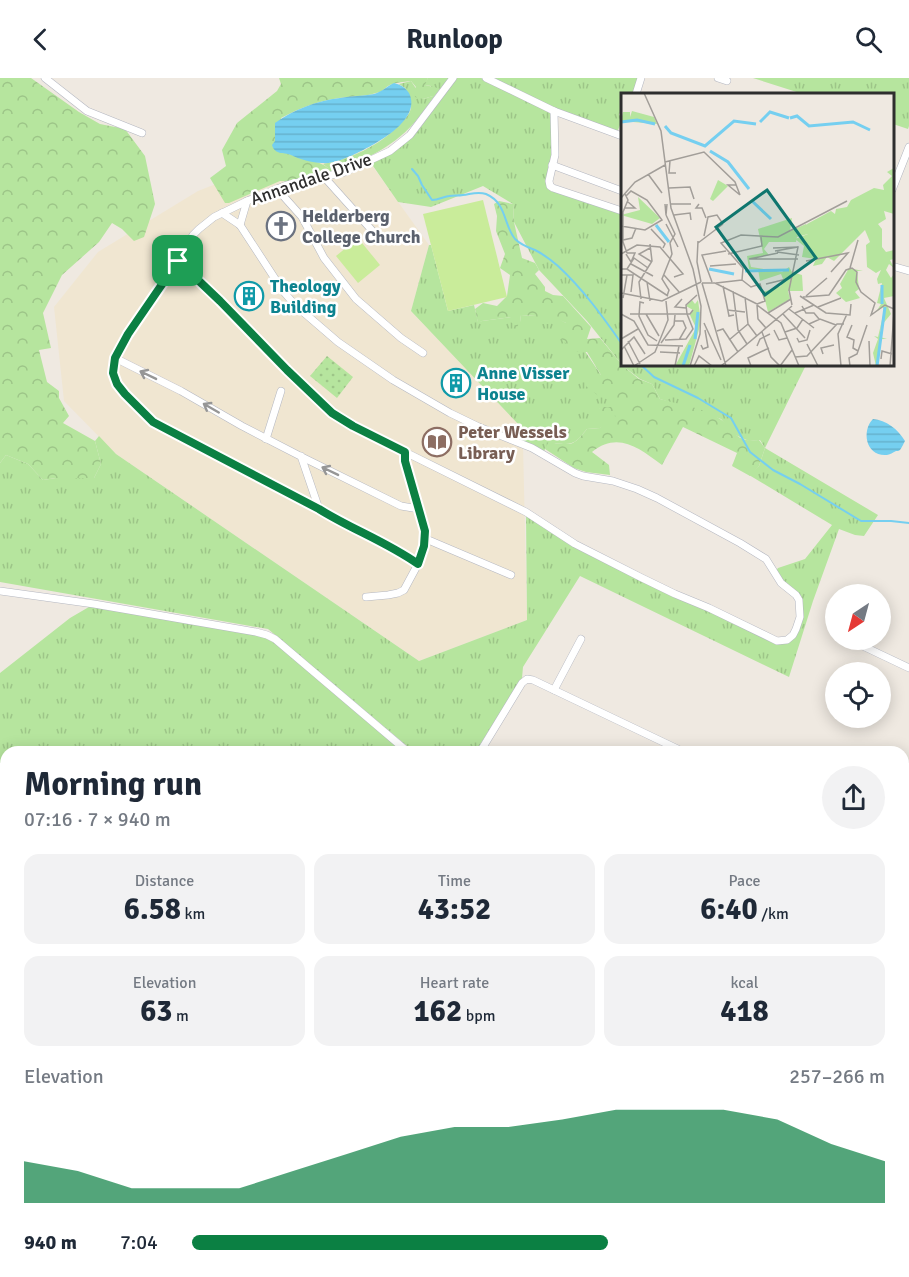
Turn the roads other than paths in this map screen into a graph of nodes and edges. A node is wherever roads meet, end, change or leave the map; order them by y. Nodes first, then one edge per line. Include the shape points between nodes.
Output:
1 (45, 78) edge
2 (453, 78) edge
3 (486, 78) edge
4 (641, 78) edge
5 (718, 78) edge
6 (727, 81) dead end
7 (636, 93) edge
8 (554, 111) junction
9 (142, 133) dead end
10 (621, 133) edge
11 (909, 147) edge
12 (552, 165) junction
13 (325, 178) junction
14 (894, 185) edge
15 (277, 189) junction
16 (621, 191) edge
17 (247, 201) junction
18 (621, 211) edge
19 (222, 213) junction
20 (240, 225) junction
21 (377, 236) dead end
22 (178, 261) junction
23 (894, 267) edge
24 (909, 271) edge
25 (423, 353) dead end
26 (115, 358) junction
27 (281, 391) dead end
28 (266, 439) junction
29 (405, 452) junction
30 (301, 456) junction
31 (319, 509) junction
32 (419, 509) junction
33 (426, 539) junction
34 (418, 564) junction
35 (511, 575) dead end
36 (0, 591) edge
37 (366, 597) dead end
38 (581, 639) dead end
39 (871, 650) edge
40 (909, 668) edge
41 (554, 690) junction
42 (401, 746) edge
43 (484, 746) edge
44 (671, 746) edge

1 - 9 street via 87,111
2 - 13 street, Annandale Drive via 399,144 370,161
3 - 8 street
4 - 7 street
5 - 6 street
8 - 10 street
8 - 12 street
11 - 14 street
12 - 16 street
12 - 18 street via 552,187
13 - 15 street, Annandale Drive
13 - 21 street
15 - 17 street, Annandale Drive
15 - 25 street via 302,217 324,258 356,298
17 - 19 street, Annandale Drive
17 - 20 street
19 - 20 street
19 - 22 street, Annandale Drive via 193,235
20 - 29 street via 295,306 393,380 450,413 532,448 575,473 613,481 657,498 766,559 781,583 799,600 796,629 787,640 777,641 575,544 526,513
22 - 26 street, Annandale Drive
22 - 29 street via 332,413
23 - 24 street
28 -> 26 street
26 - 31 street, Annandale Drive via 117,384 153,422
27 - 28 street
28 - 30 street
29 - 32 street
30 - 31 street
32 -> 30 street via 401,506
31 - 34 street
32 - 33 street
33 - 34 street
33 - 35 street
34 - 37 street via 402,592
36 - 42 street via 267,635
38 - 41 street
39 - 40 street
41 - 43 street via 533,680 524,681
41 - 44 street

